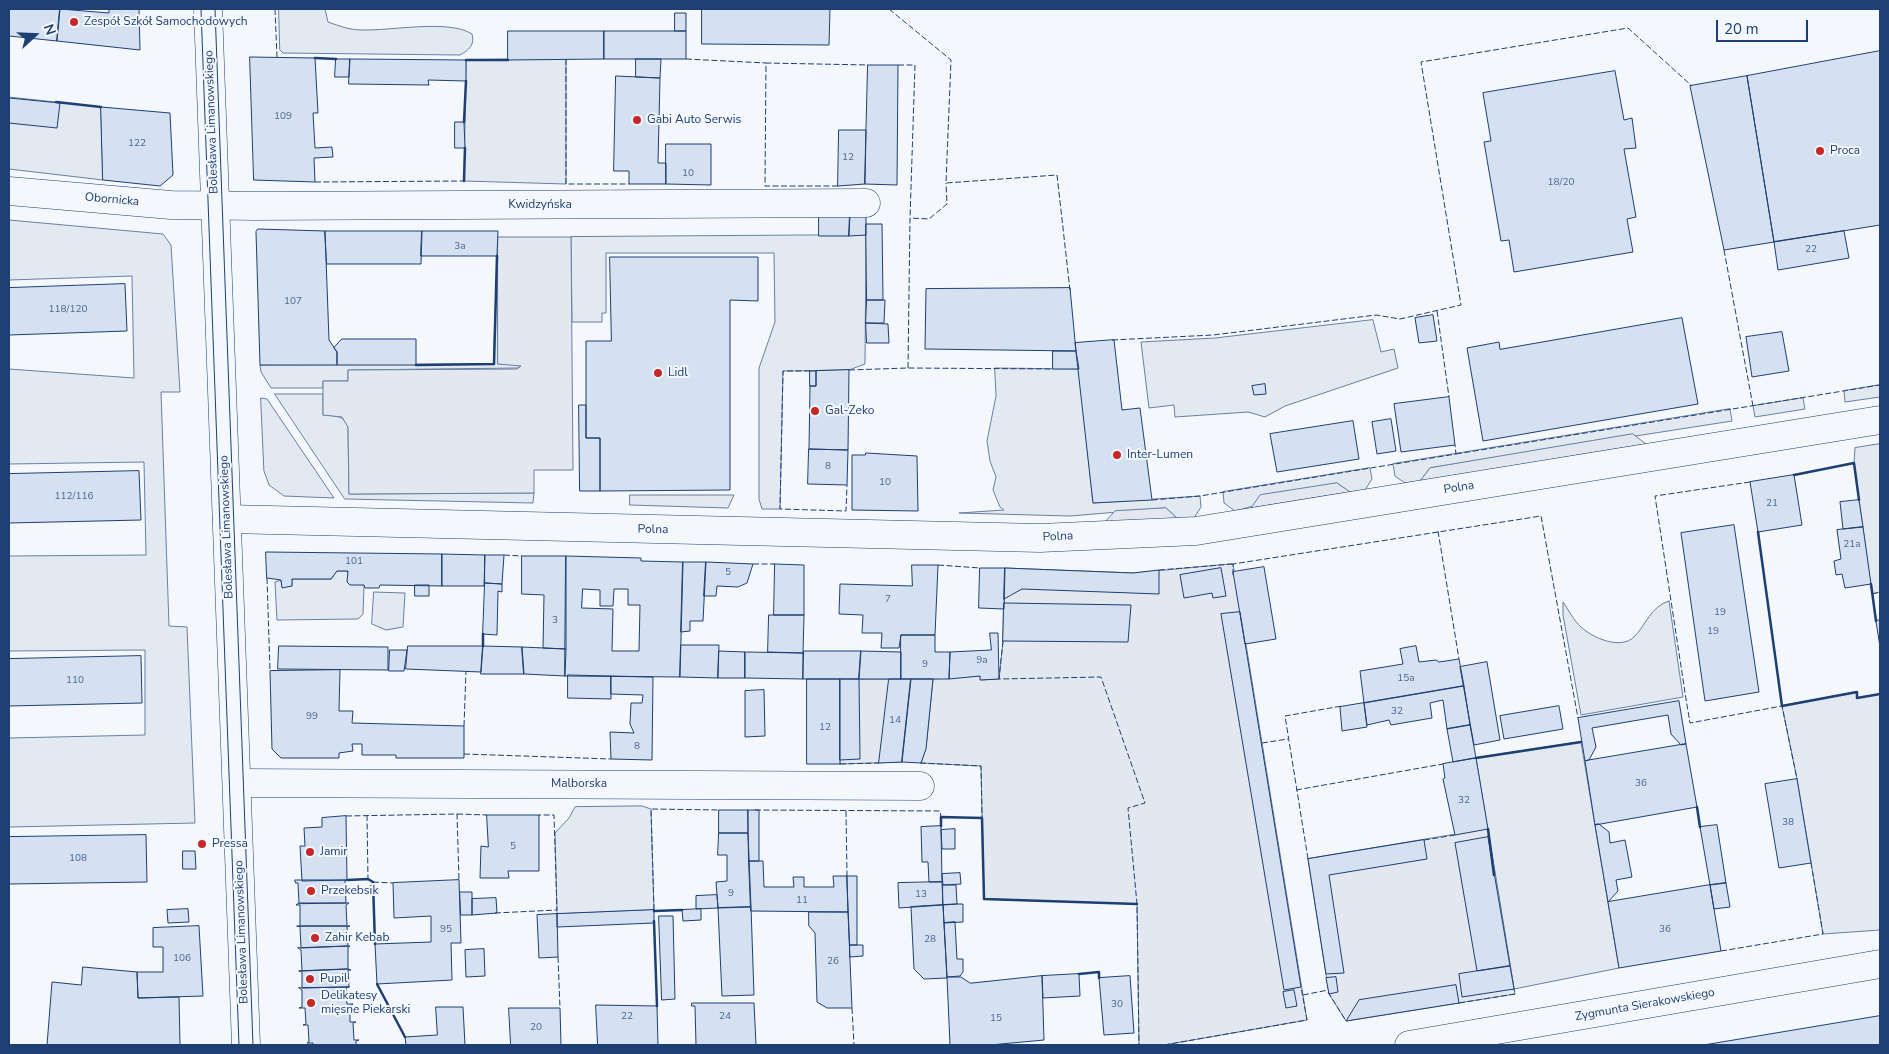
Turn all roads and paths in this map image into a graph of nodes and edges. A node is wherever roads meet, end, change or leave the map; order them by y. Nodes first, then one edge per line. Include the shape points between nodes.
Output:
1 (208, 9) edge
2 (9, 191) edge
3 (866, 203) dead end
4 (214, 205) junction
5 (1880, 420) edge
6 (227, 519) junction
7 (237, 783) junction
8 (920, 786) dead end
9 (1880, 964) edge
10 (246, 1045) edge
11 (1409, 1045) edge

1 - 4 street, Bolesława Limanowskiego
2 - 4 street, Obornicka
3 - 4 street, Kwidzyńska
4 - 6 street, Bolesława Limanowskiego
5 - 6 street, Polna via 1196,532 1165,534 1040,538
6 - 7 street, Bolesława Limanowskiego
7 - 8 street, Malborska
7 - 10 street, Bolesława Limanowskiego
9 - 11 street, Zygmunta Sierakowskiego

